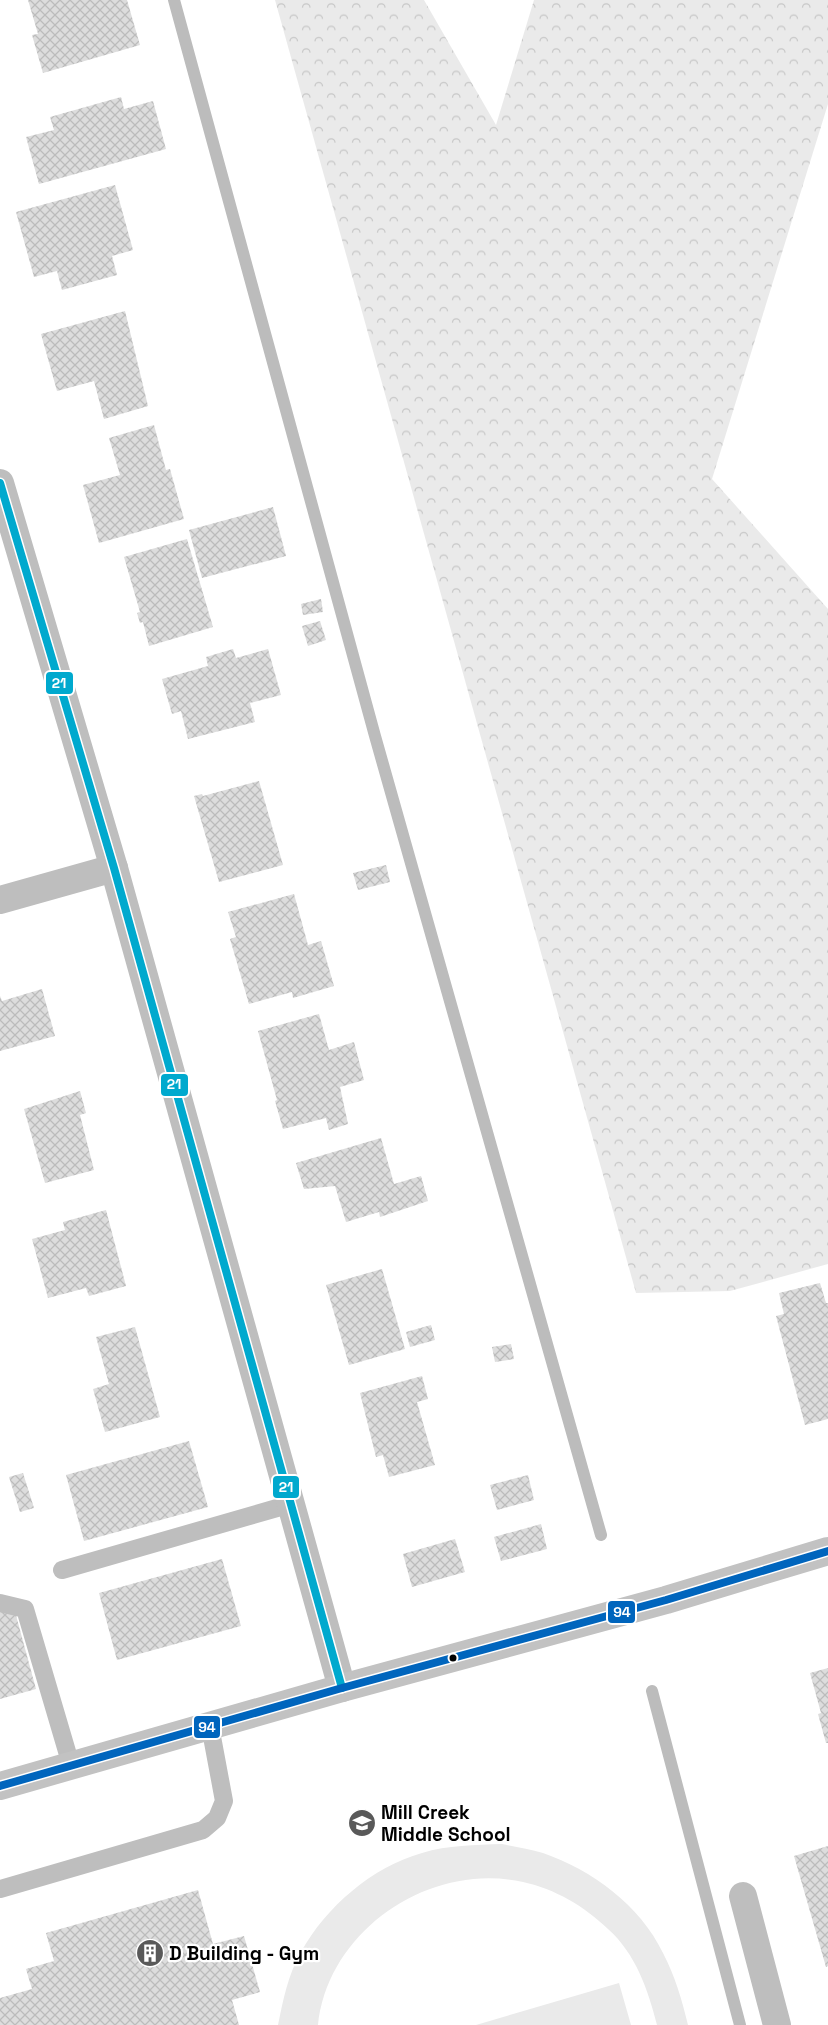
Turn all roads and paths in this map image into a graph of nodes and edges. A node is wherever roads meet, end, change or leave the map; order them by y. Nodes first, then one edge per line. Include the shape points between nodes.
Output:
1 (0, 483) edge
2 (114, 868) junction
3 (0, 900) edge
4 (291, 1504) junction
5 (828, 1551) edge
6 (62, 1570) dead end
7 (0, 1603) edge
8 (342, 1688) junction
9 (210, 1726) junction
10 (71, 1764) junction
11 (0, 1786) edge
12 (0, 1889) edge
13 (743, 1896) dead end
14 (776, 2025) edge

1 - 2 street
2 - 3 street
2 - 4 street
4 - 6 lane
4 - 8 street
5 - 8 main road via 666,1600
7 - 10 lane via 26,1608
8 - 9 main road
9 - 10 main road
9 - 12 lane via 224,1801 216,1818 203,1830
10 - 11 main road
13 - 14 street

